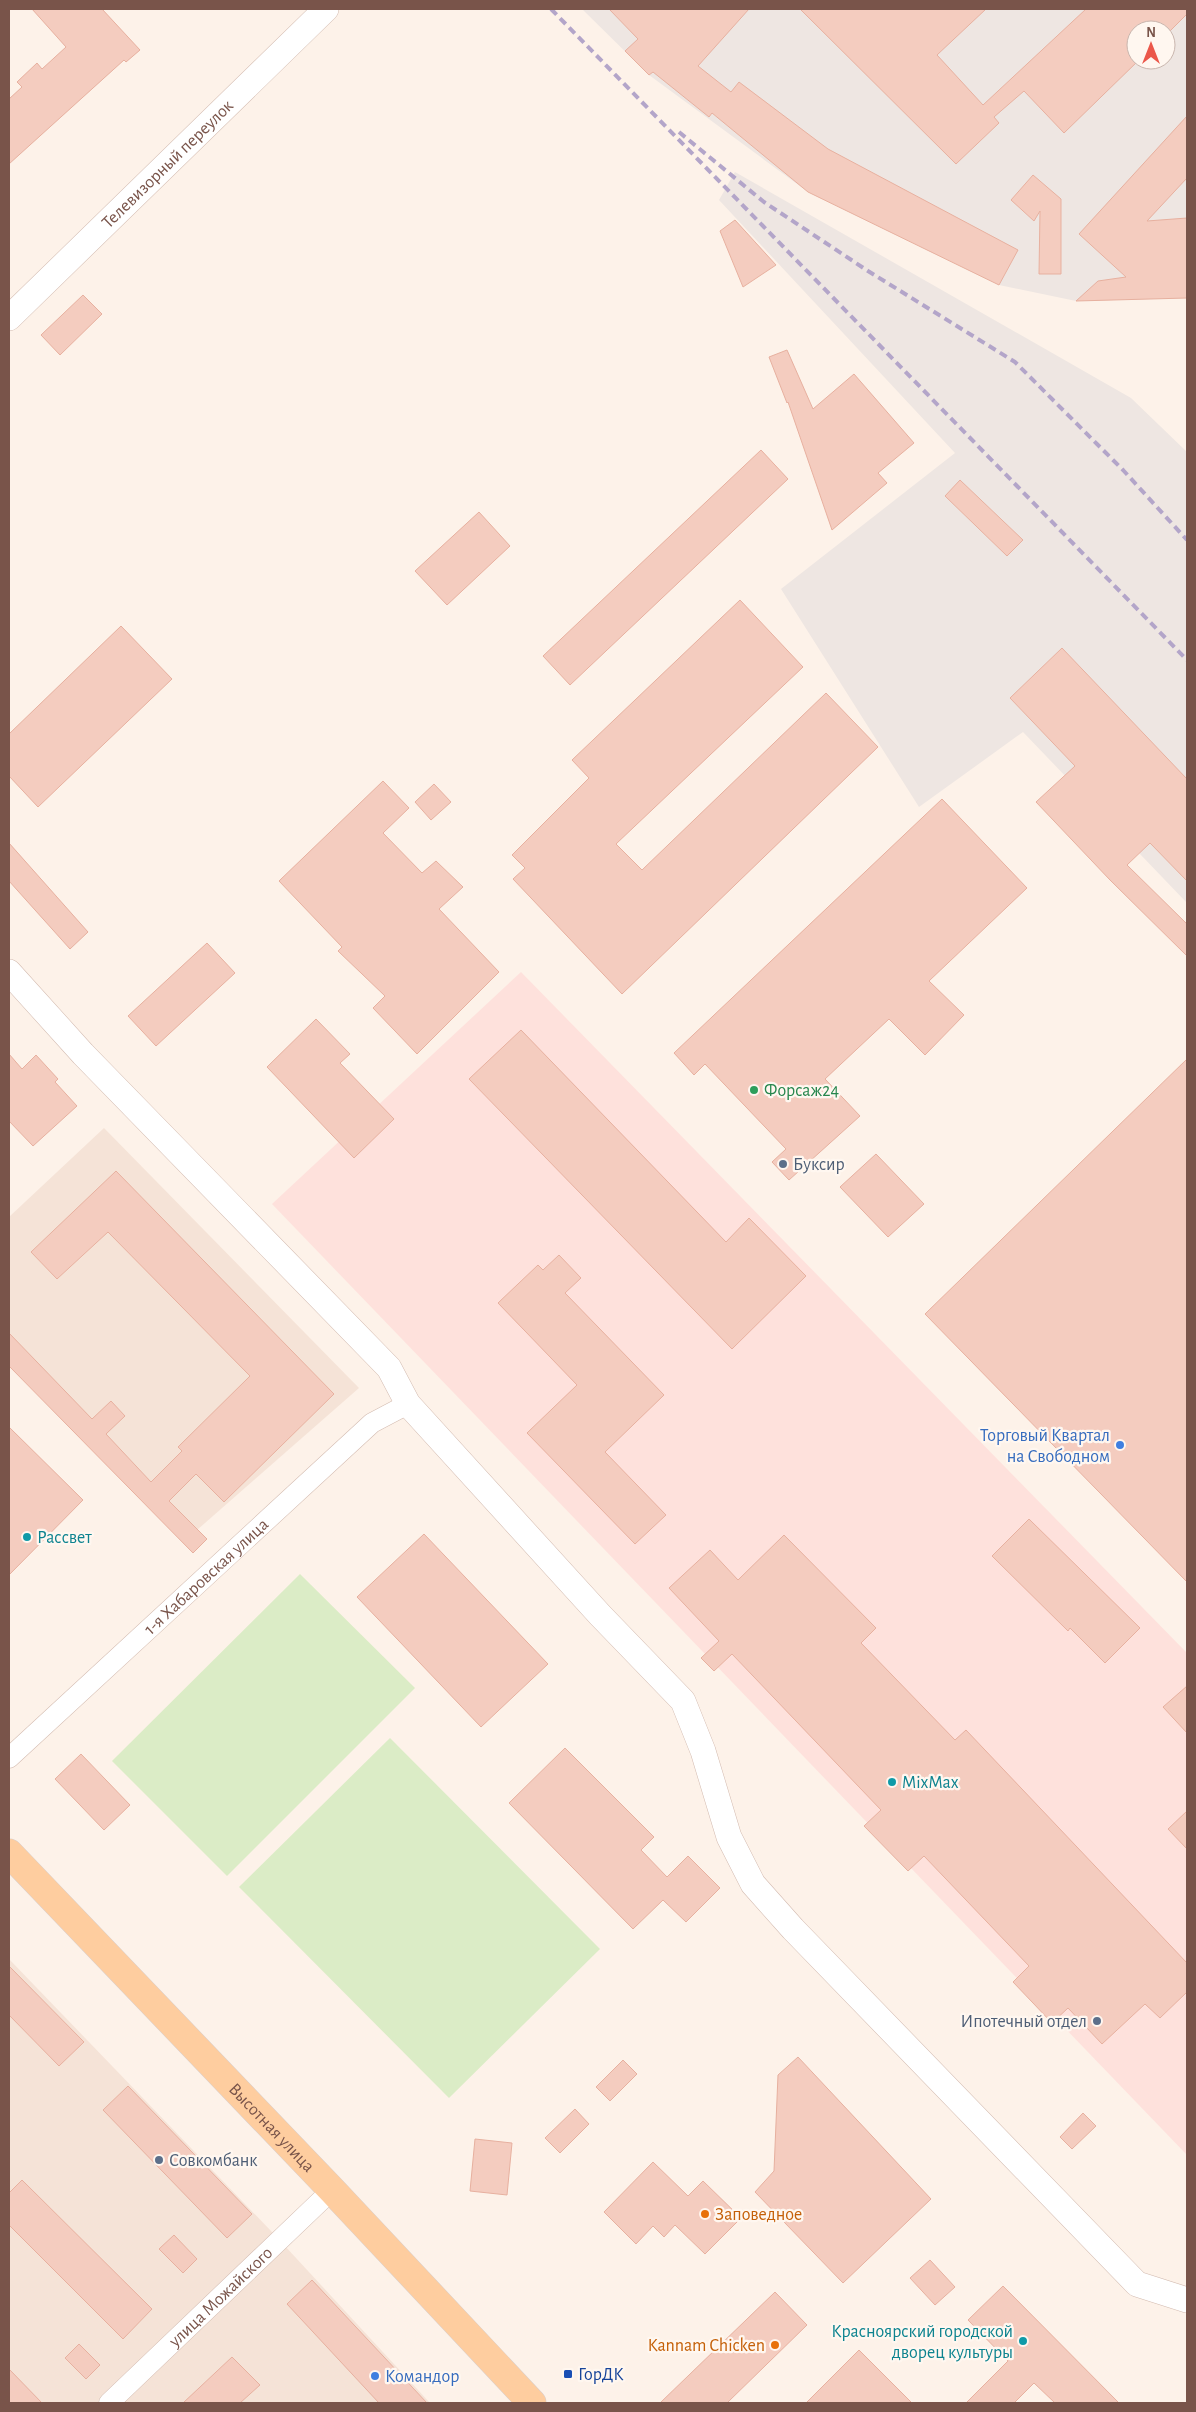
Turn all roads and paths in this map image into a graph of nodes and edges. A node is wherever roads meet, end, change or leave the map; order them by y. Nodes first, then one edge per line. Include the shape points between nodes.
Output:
1 (326, 9) edge
2 (9, 318) edge
3 (9, 972) edge
4 (408, 1404) junction
5 (9, 1758) edge
6 (9, 1853) edge
7 (332, 2190) junction
8 (1187, 2300) edge
9 (109, 2403) edge
10 (532, 2403) edge

1 - 2 street, Телевизорный переулок
3 - 4 street via 77,1048 389,1368
4 - 5 street, 1-я Хабаровская улица via 372,1423
4 - 8 street via 683,1701 703,1751 729,1837 753,1884 1137,2284
6 - 7 main road, Высотная улица
7 - 9 street, улица Можайского
7 - 10 main road, Высотная улица

